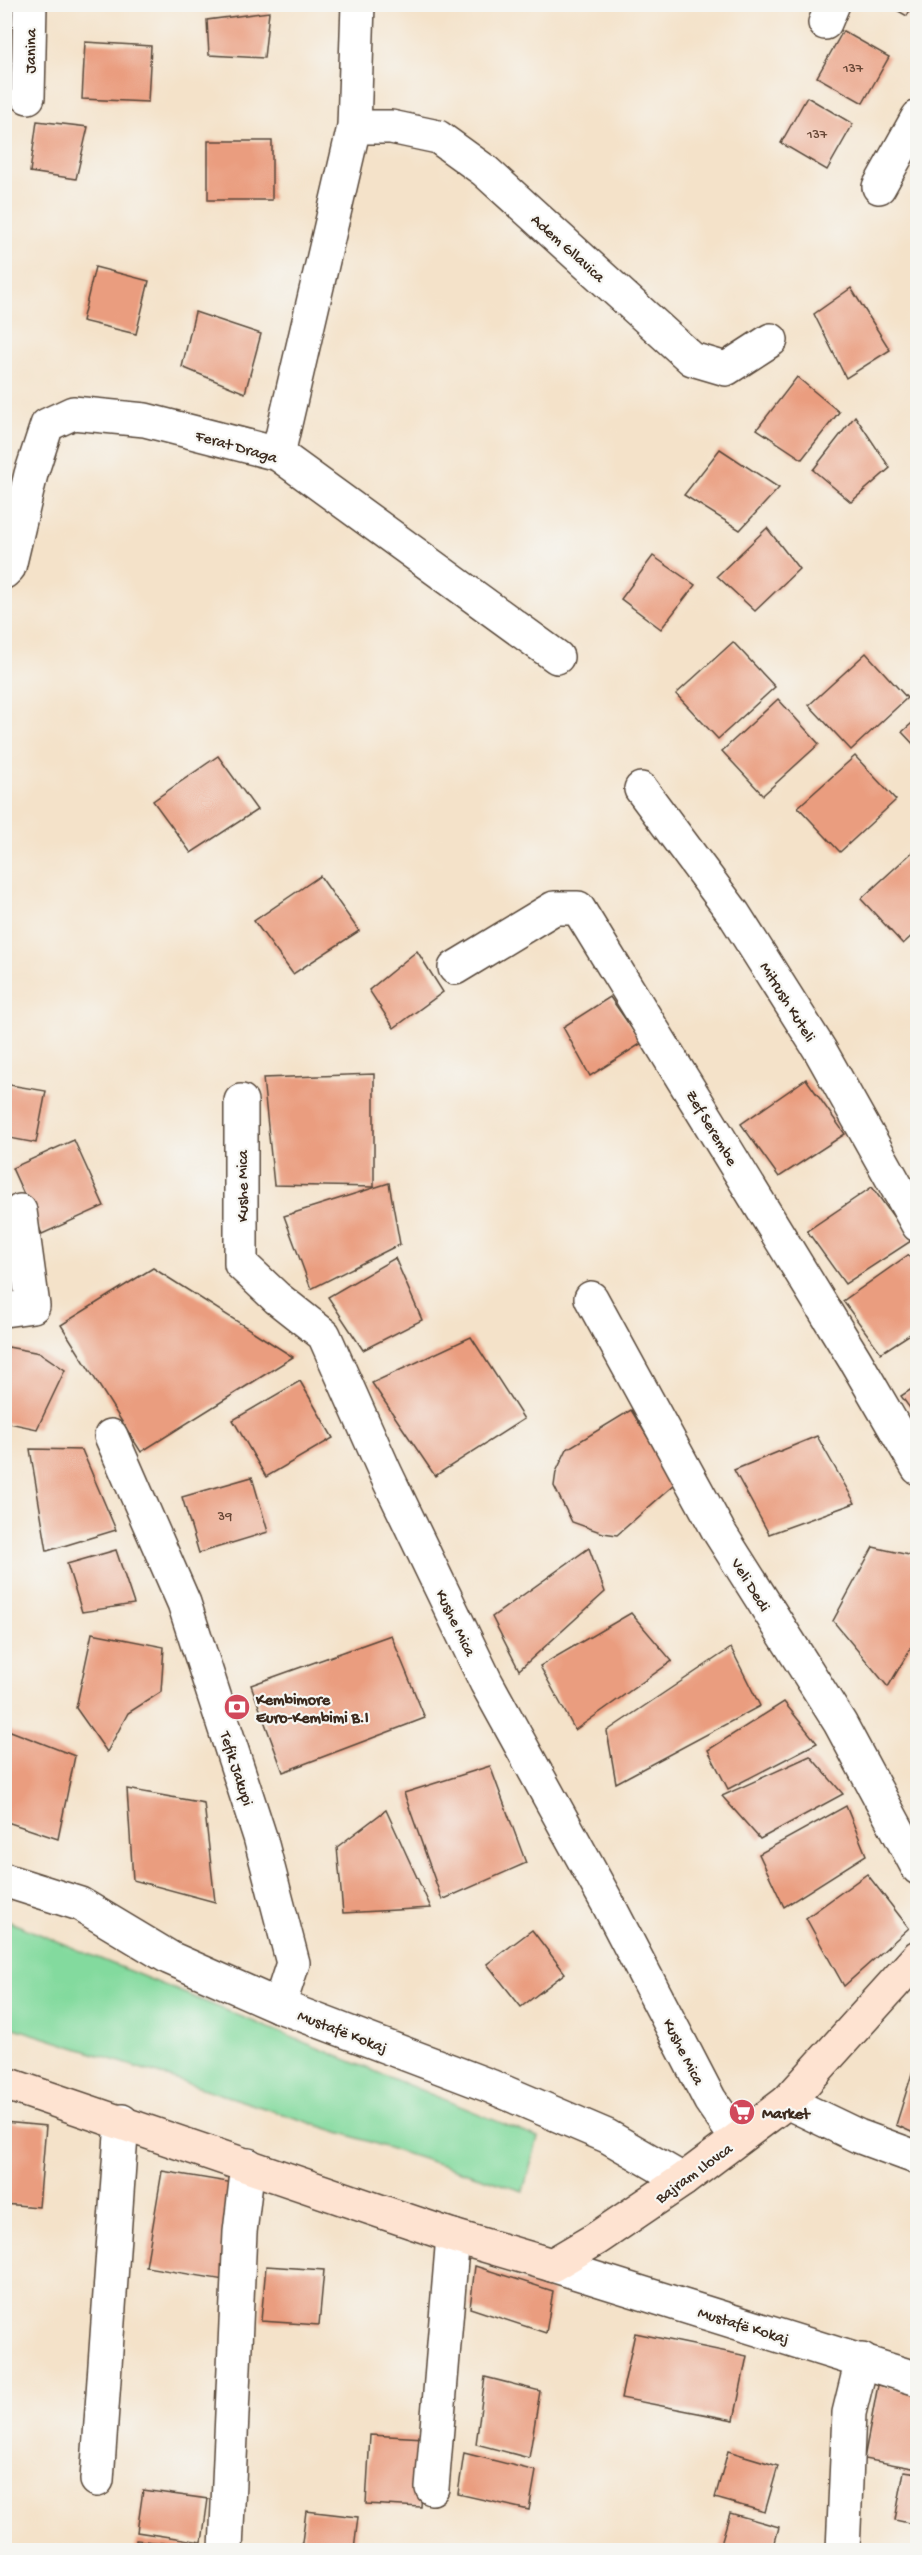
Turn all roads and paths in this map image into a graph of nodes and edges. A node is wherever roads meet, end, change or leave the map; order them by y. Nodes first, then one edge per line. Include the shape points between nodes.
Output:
1 (30, 4) edge
2 (358, 4) edge
3 (28, 97) dead end
4 (918, 117) edge
5 (354, 127) junction
6 (879, 187) dead end
7 (771, 340) dead end
8 (278, 454) junction
9 (4, 572) edge
10 (557, 657) dead end
11 (641, 789) dead end
12 (455, 968) dead end
13 (241, 1101) dead end
14 (20, 1211) dead end
15 (918, 1225) edge
16 (591, 1298) dead end
17 (4, 1310) edge
18 (111, 1436) dead end
19 (918, 1468) edge
20 (918, 1868) edge
21 (4, 1880) edge
22 (918, 1956) edge
23 (279, 2006) junction
24 (4, 2083) edge
25 (787, 2102) junction
26 (122, 2121) junction
27 (737, 2139) junction
28 (918, 2158) edge
29 (248, 2165) junction
30 (683, 2180) junction
31 (453, 2236) junction
32 (552, 2265) junction
33 (862, 2361) junction
34 (918, 2379) edge
35 (97, 2480) dead end
36 (432, 2488) dead end
37 (226, 2550) edge
38 (843, 2550) edge

1 - 3 street, Janina
2 - 5 street
4 - 6 street
5 - 7 street, Adem Gllavica via 392,127 438,137 485,171 692,359 726,369
5 - 8 street
8 - 9 street, Ferat Draga via 145,420 73,413 47,425 9,567
8 - 10 street, Ferat Draga
11 - 15 street, Mitrush Kuteli via 734,914 820,1050
12 - 19 street, Zef Serembe via 554,908 578,908
13 - 27 street, Kushe Mica via 241,1264 324,1335 486,1682 710,2100
14 - 17 street via 33,1306
16 - 20 street, Veli Dedi via 718,1530 840,1723
18 - 23 street, Tefik Jakupi via 184,1603 260,1837 293,1963
21 - 23 street, Mustafë Kokaj via 80,1904 170,1958
22 - 25 street, Bajram Llovca
23 - 30 street, Mustafë Kokaj via 490,2086 607,2136
24 - 26 street, Mustafë Kokaj
25 - 27 street, Bajram Llovca
25 - 28 street via 858,2136
26 - 29 street, Mustafë Kokaj
26 - 35 street
27 - 30 street, Bajram Llovca
29 - 31 street, Mustafë Kokaj
29 - 37 street via 240,2232
30 - 32 street, Bajram Llovca
31 - 32 street, Mustafë Kokaj
31 - 36 street
32 - 33 street, Mustafë Kokaj
33 - 34 street, Mustafë Kokaj
33 - 38 street via 849,2413

